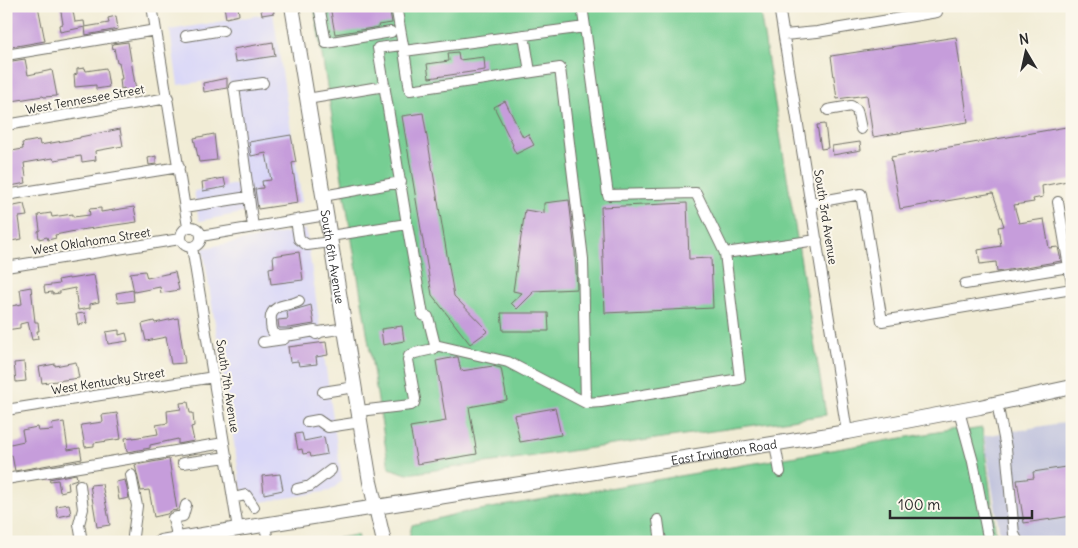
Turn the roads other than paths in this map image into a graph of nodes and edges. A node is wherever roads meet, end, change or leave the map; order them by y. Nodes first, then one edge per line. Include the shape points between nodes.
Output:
1 (152, 6) edge
2 (292, 6) edge
3 (319, 6) edge
4 (396, 6) edge
5 (582, 6) edge
6 (779, 6) edge
7 (938, 12) dead end
8 (585, 27) junction
9 (156, 30) junction
10 (223, 30) dead end
11 (391, 32) dead end
12 (784, 35) junction
13 (186, 36) dead end
14 (524, 36) junction
15 (403, 48) junction
16 (6, 55) edge
17 (530, 72) junction
18 (262, 82) dead end
19 (385, 86) junction
20 (168, 98) junction
21 (307, 99) junction
22 (828, 110) dead end
23 (6, 125) edge
24 (861, 129) dead end
25 (179, 167) junction
26 (401, 182) junction
27 (6, 195) edge
28 (323, 196) junction
29 (248, 197) junction
30 (1058, 202) dead end
31 (811, 204) junction
32 (185, 207) junction
33 (326, 215) junction
34 (296, 220) junction
35 (407, 224) junction
36 (188, 227) junction
37 (253, 227) junction
38 (201, 236) junction
39 (180, 239) junction
40 (330, 239) junction
41 (817, 240) junction
42 (192, 247) junction
43 (725, 253) junction
44 (6, 267) edge
45 (1069, 267) junction
46 (965, 284) dead end
47 (1072, 284) edge
48 (1072, 289) edge
49 (298, 301) dead end
50 (346, 328) junction
51 (319, 332) junction
52 (263, 342) dead end
53 (435, 345) junction
54 (214, 377) junction
55 (356, 387) junction
56 (1072, 387) edge
57 (323, 392) dead end
58 (586, 403) junction
59 (997, 403) junction
60 (6, 410) edge
61 (959, 411) junction
62 (360, 416) junction
63 (307, 422) dead end
64 (848, 432) junction
65 (224, 443) junction
66 (775, 444) junction
67 (227, 457) junction
68 (183, 464) dead end
69 (330, 470) dead end
70 (780, 472) dead end
71 (131, 475) dead end
72 (6, 479) edge
73 (80, 485) dead end
74 (296, 489) dead end
75 (234, 498) junction
76 (186, 505) dead end
77 (254, 507) dead end
78 (375, 507) junction
79 (658, 520) dead end
80 (265, 525) junction
81 (238, 528) junction
82 (178, 539) junction
83 (82, 542) edge
84 (134, 542) edge
85 (162, 542) edge
86 (268, 542) edge
87 (384, 542) edge
88 (661, 542) edge
89 (989, 542) edge
90 (1018, 542) edge

1 - 9 street
2 - 21 main road, South 6th Avenue
3 - 11 street via 326,43
4 - 15 street
5 - 8 street
6 - 12 street, South 3rd Avenue
7 - 12 street
8 - 14 street
8 - 43 street via 608,195 696,193
9 - 16 street
9 - 20 street
10 - 13 street
12 - 31 street, South 3rd Avenue
14 - 15 street
14 - 17 street
15 - 17 street via 410,90
15 - 19 street via 378,48
17 - 58 street via 560,68 583,260
18 - 29 street via 234,87
19 - 21 street
19 - 26 street
20 - 23 street, West Tennessee Street
20 - 25 street
21 - 28 main road, South 6th Avenue
22 - 24 street via 850,106 857,110
25 - 27 street
25 - 32 street
26 - 28 street
26 - 35 street
28 - 33 main road, South 6th Avenue
29 - 32 street
29 - 37 street
30 - 45 street
31 - 41 street, South 3rd Avenue
31 - 48 street via 862,194 882,321
32 - 36 street
33 - 34 street
33 - 40 main road, South 6th Avenue
34 - 37 street
34 - 40 street via 299,239 307,245
35 - 40 street
35 - 53 street via 423,315 428,318
36 - 38 street via 196,228
36 - 39 street
37 - 38 street
38 - 42 street via 199,243
39 - 42 street
39 - 44 street, West Oklahoma Street
40 - 50 main road, South 6th Avenue
41 - 43 street
41 - 64 street, South 3rd Avenue
42 - 54 street, South 7th Avenue
43 - 58 street via 740,379
45 - 46 street
45 - 47 street
49 - 51 street via 274,310 272,330 281,336
50 - 51 street
50 - 55 main road, South 6th Avenue
51 - 52 street
53 - 58 street via 508,362
53 - 62 street via 433,349 409,356 414,403
54 - 60 street, West Kentucky Street
54 - 65 street, South 7th Avenue
55 - 57 street
55 - 62 main road, South 6th Avenue
56 - 59 main road, East Irvington Road
59 - 61 main road, East Irvington Road
59 - 90 street via 1006,448 1014,534
61 - 64 main road, East Irvington Road
61 - 89 street
62 - 63 street via 328,427 318,420
62 - 78 main road, South 6th Avenue
64 - 66 main road, East Irvington Road
65 - 67 street, South 7th Avenue
65 - 72 street
66 - 70 street
66 - 78 main road, East Irvington Road
67 - 68 street
67 - 75 street, South 7th Avenue
69 - 74 street via 310,486
71 - 84 street via 137,506
73 - 83 street
75 - 77 street via 246,495
75 - 81 street, South 7th Avenue
76 - 82 street via 183,516 173,518
78 - 80 main road, East Irvington Road
78 - 87 main road, South 6th Avenue
79 - 88 street
80 - 81 main road, East Irvington Road
80 - 86 street
81 - 82 main road, East Irvington Road
82 - 85 main road, East Irvington Road

